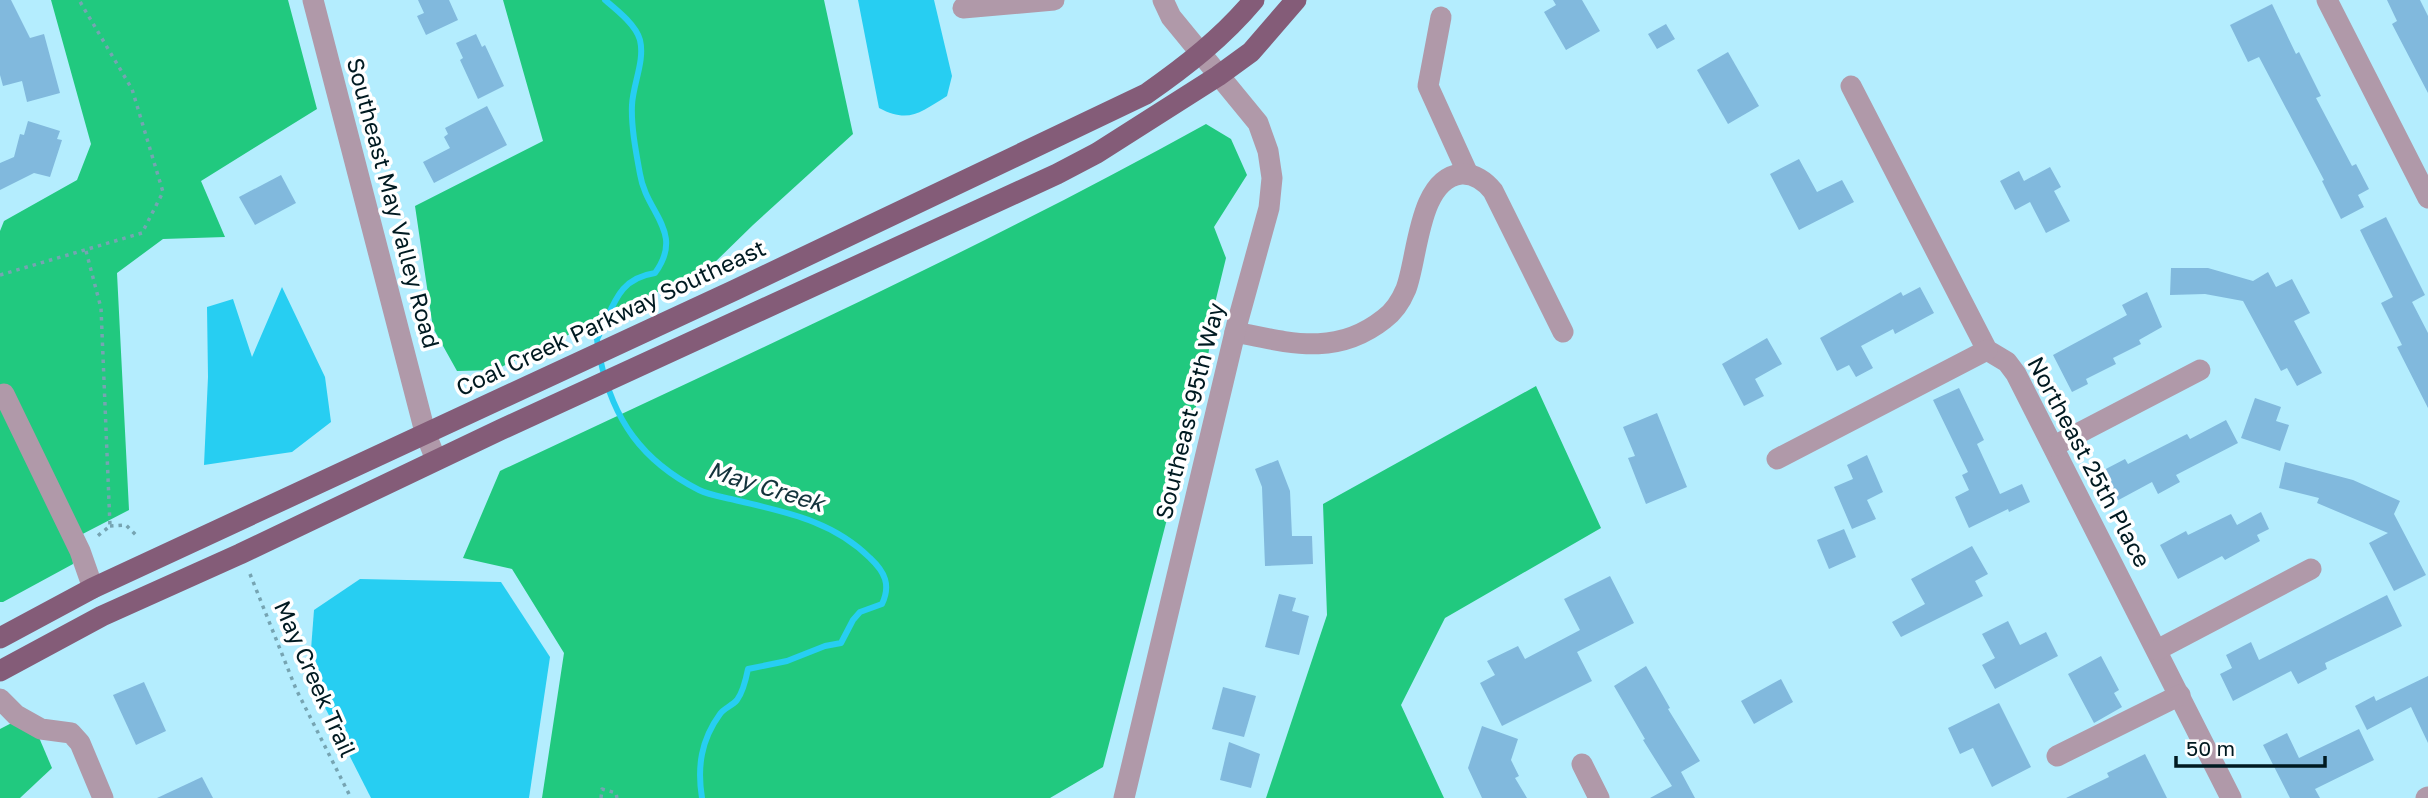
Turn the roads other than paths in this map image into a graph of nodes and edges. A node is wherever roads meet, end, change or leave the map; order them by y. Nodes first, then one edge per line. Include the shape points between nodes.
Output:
1 (313, 0) edge
2 (1054, 0) edge
3 (1163, 0) edge
4 (1254, 0) edge
5 (1296, 0) edge
6 (2327, 0) edge
7 (963, 8) dead end
8 (1441, 17) dead end
9 (1201, 55) junction
10 (1218, 76) junction
11 (1850, 86) dead end
12 (1468, 174) junction
13 (2423, 175) edge
14 (2428, 198) edge
15 (1235, 332) junction
16 (1563, 332) dead end
17 (1987, 349) junction
18 (2200, 370) dead end
19 (4, 394) dead end
20 (425, 432) junction
21 (2054, 446) junction
22 (1777, 458) dead end
23 (436, 460) junction
24 (2311, 569) dead end
25 (93, 588) junction
26 (0, 638) edge
27 (2157, 650) junction
28 (0, 671) edge
29 (2180, 695) junction
30 (0, 699) edge
31 (2057, 756) dead end
32 (1582, 764) dead end
33 (103, 798) edge
34 (1124, 798) edge
35 (1600, 798) edge
36 (2231, 798) edge

1 - 20 street, Southeast May Valley Road
2 - 7 street
3 - 9 street, Southeast 95th Way
4 - 9 main road, Coal Creek Parkway Southeast
5 - 10 main road via 1251,52
6 - 13 street
8 - 12 street via 1428,86
9 - 10 street, Southeast 95th Way
9 - 20 main road, Coal Creek Parkway Southeast via 1146,94
10 - 15 street, Southeast 95th Way via 1258,123 1272,178 1269,208
10 - 23 main road via 1057,174
11 - 17 street, Northeast 25th Place
12 - 15 street via 1448,178 1432,197 1406,288 1395,310 1383,320 1345,340 1313,345
12 - 16 street via 1493,191
13 - 14 street
15 - 34 street, Southeast 95th Way
17 - 21 street, Northeast 25th Place via 2016,374
17 - 22 street
18 - 21 street
19 - 25 street via 80,551
20 - 23 street, Southeast May Valley Road
20 - 25 main road, Coal Creek Parkway Southeast
21 - 27 street, Northeast 25th Place
23 - 28 main road via 102,616
24 - 27 street
25 - 26 main road, Coal Creek Parkway Southeast
27 - 29 street, Northeast 25th Place
29 - 31 street
29 - 36 street, Northeast 25th Place
30 - 33 street via 41,729 71,733 80,743
32 - 35 street

